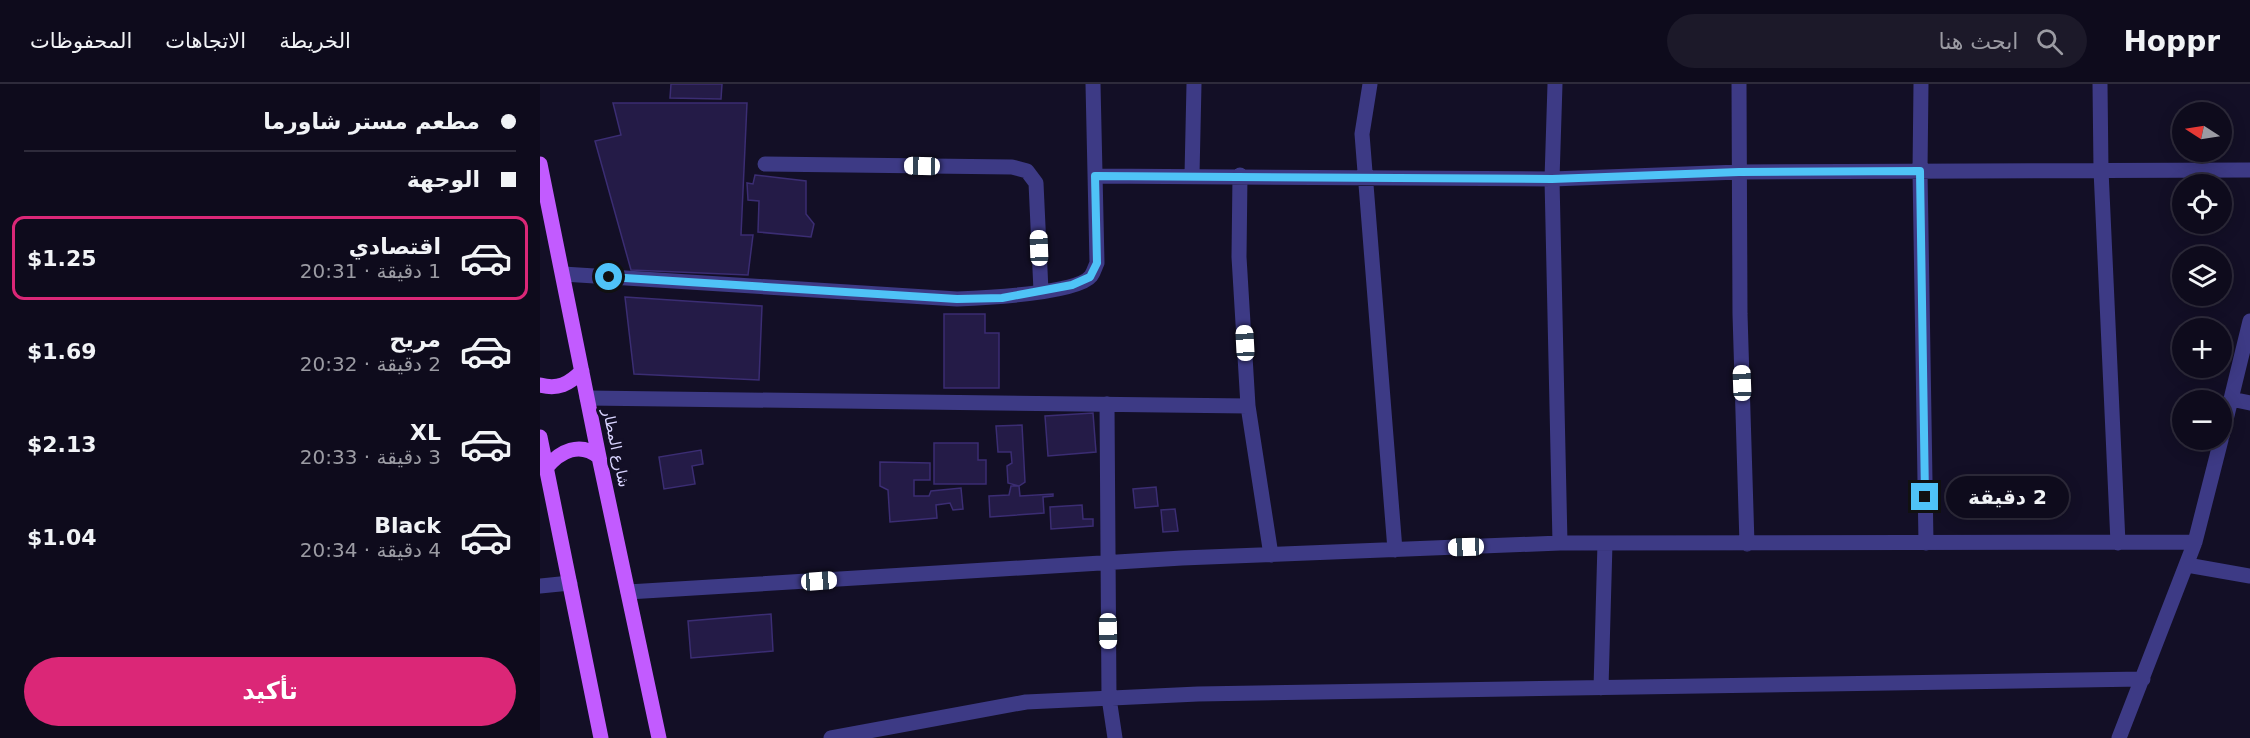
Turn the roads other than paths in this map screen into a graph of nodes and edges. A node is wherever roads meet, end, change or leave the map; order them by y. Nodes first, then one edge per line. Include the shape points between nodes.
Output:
1 (1093, 84) edge
2 (1194, 84) edge
3 (1370, 84) edge
4 (1554, 84) edge
5 (1738, 84) edge
6 (1922, 84) edge
7 (2100, 84) edge
8 (540, 164) edge
9 (765, 165) dead end
10 (2101, 170) junction
11 (2250, 170) edge
12 (1920, 171) junction
13 (1739, 172) junction
14 (1192, 175) junction
15 (1240, 175) junction
16 (1095, 176) junction
17 (1365, 177) junction
18 (1552, 179) junction
19 (563, 274) junction
20 (1041, 291) junction
21 (2250, 321) edge
22 (582, 370) junction
23 (540, 385) edge
24 (2232, 395) edge
25 (587, 398) junction
26 (2232, 399) edge
27 (2250, 403) edge
28 (1107, 404) junction
29 (1248, 406) junction
30 (540, 437) edge
31 (2218, 450) edge
32 (599, 457) junction
33 (546, 468) junction
34 (1560, 543) junction
35 (1605, 543) junction
36 (1926, 543) junction
37 (2118, 543) junction
38 (2195, 543) junction
39 (1747, 544) junction
40 (1395, 550) junction
41 (1271, 555) junction
42 (1107, 563) junction
43 (2187, 565) junction
44 (2250, 576) edge
45 (570, 584) junction
46 (540, 586) edge
47 (628, 592) junction
48 (2143, 680) junction
49 (1601, 688) junction
50 (1109, 698) junction
51 (602, 738) edge
52 (659, 738) edge
53 (831, 738) edge
54 (1115, 738) edge
55 (2120, 738) edge

1 - 16 street
2 - 14 street
3 - 17 street via 1362,134
4 - 18 street
5 - 13 street
6 - 12 street
7 - 10 street
8 - 19 main road, شارع المطار
9 - 20 street via 1012,167 1027,171 1036,183
10 - 11 street
10 - 12 street
10 - 37 street
12 - 13 street
12 - 36 street
13 - 18 street
13 - 39 street
14 - 15 street
14 - 16 street
15 - 17 street
15 - 29 street via 1239,256
16 - 20 street via 1097,263 1090,277
17 - 18 street
17 - 40 street
18 - 34 street
19 - 20 street via 957,299 1002,298
19 - 22 main road, شارع المطار
21 - 24 street
22 - 23 main road via 563,385
22 - 25 main road, شارع المطار
25 - 28 street
25 - 32 main road, شارع المطار
26 - 27 street
28 - 29 street
28 - 42 street
29 - 41 street
30 - 33 main road
31 - 38 street
32 - 33 main road via 574,448 556,456
32 - 47 main road, شارع المطار
33 - 45 main road
34 - 35 street
34 - 40 street
35 - 39 street
35 - 49 street
36 - 37 street
36 - 39 street
37 - 38 street
38 - 43 street
40 - 41 street
41 - 42 street
42 - 47 street
42 - 50 street
43 - 44 street
43 - 48 street
45 - 46 street
45 - 51 main road
47 - 52 main road, شارع المطار
48 - 49 street
48 - 55 street
49 - 50 street
50 - 53 street via 1026,702
50 - 54 street

